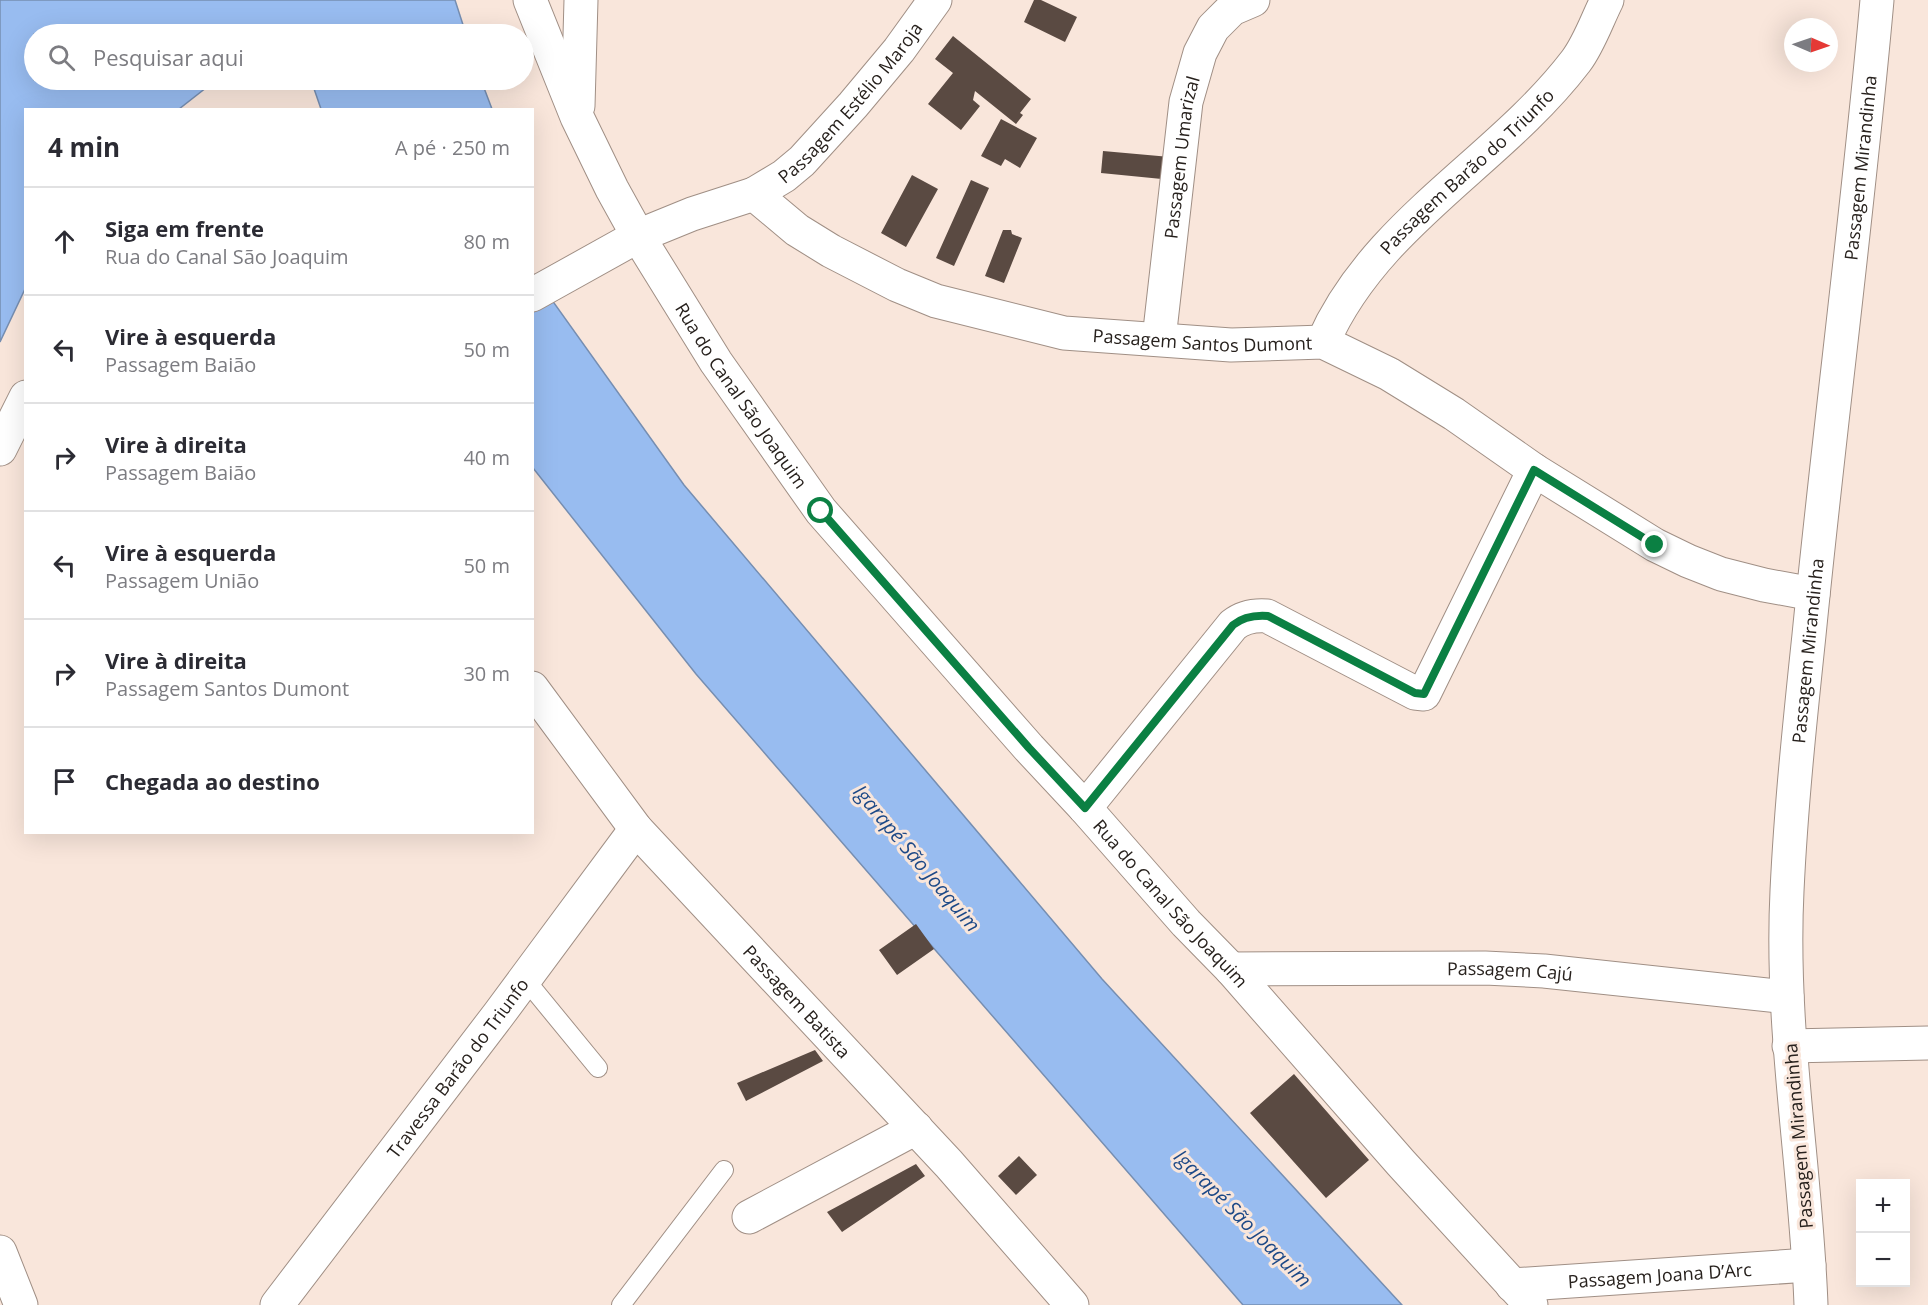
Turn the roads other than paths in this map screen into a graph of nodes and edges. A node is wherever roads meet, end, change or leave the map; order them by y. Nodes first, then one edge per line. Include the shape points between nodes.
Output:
1 (530, 0) edge
2 (581, 0) edge
3 (935, 0) edge
4 (1253, 0) edge
5 (1607, 0) edge
6 (1877, 0) edge
7 (577, 117) junction
8 (754, 194) junction
9 (638, 236) junction
10 (534, 294) edge
11 (1159, 339) junction
12 (1323, 342) junction
13 (24, 401) edge
14 (0, 449) edge
15 (1534, 470) junction
16 (1813, 594) junction
17 (534, 691) edge
18 (1085, 808) junction
19 (636, 829) junction
20 (1232, 969) junction
21 (525, 979) junction
22 (1787, 997) junction
23 (1928, 1043) edge
24 (1789, 1046) junction
25 (598, 1068) dead end
26 (916, 1128) junction
27 (724, 1170) dead end
28 (749, 1217) dead end
29 (0, 1252) edge
30 (1809, 1265) junction
31 (1521, 1295) edge
32 (21, 1305) edge
33 (277, 1305) edge
34 (621, 1305) edge
35 (1072, 1305) edge
36 (1811, 1305) edge

1 - 7 street, Rua do Canal São Joaquim
2 - 7 street
3 - 8 street, Passagem Estélio Maroja via 899,50 802,161
4 - 11 street, Passagem Umarizal via 1232,9 1213,28 1200,53 1186,102
5 - 12 street, Passagem Barão do Triunfo via 1578,59 1545,98 1381,252 1332,320
6 - 16 street, Passagem Mirandinha
7 - 9 street, Rua do Canal São Joaquim
8 - 9 street
8 - 11 street, Passagem Santos Dumont via 797,230 831,251 936,301 1064,333
9 - 10 street
9 - 18 street, Rua do Canal São Joaquim via 716,362 821,511
11 - 12 street, Passagem Santos Dumont via 1231,345
12 - 15 street, Passagem Santos Dumont via 1389,374
13 - 14 street
15 - 16 street, Passagem Santos Dumont via 1655,545 1688,561 1764,585
15 - 18 street via 1425,693 1420,695 1268,616 1239,620
16 - 22 street, Passagem Mirandinha via 1787,892
17 - 19 street, Passagem Batista
18 - 20 street, Rua do Canal São Joaquim
19 - 21 street, Travessa Barão do Triunfo
19 - 26 street, Passagem Batista
20 - 22 street, Passagem Cajú via 1544,970
20 - 31 street, Rua do Canal São Joaquim
21 - 25 lane
21 - 33 street, Travessa Barão do Triunfo
22 - 24 street, Passagem Mirandinha
23 - 24 street
24 - 30 street, Passagem Mirandinha
26 - 28 street
26 - 35 street, Passagem Batista
27 - 34 lane
29 - 32 street
30 - 31 street, Passagem Joana D’Arc
30 - 36 street, Passagem Mirandinha

